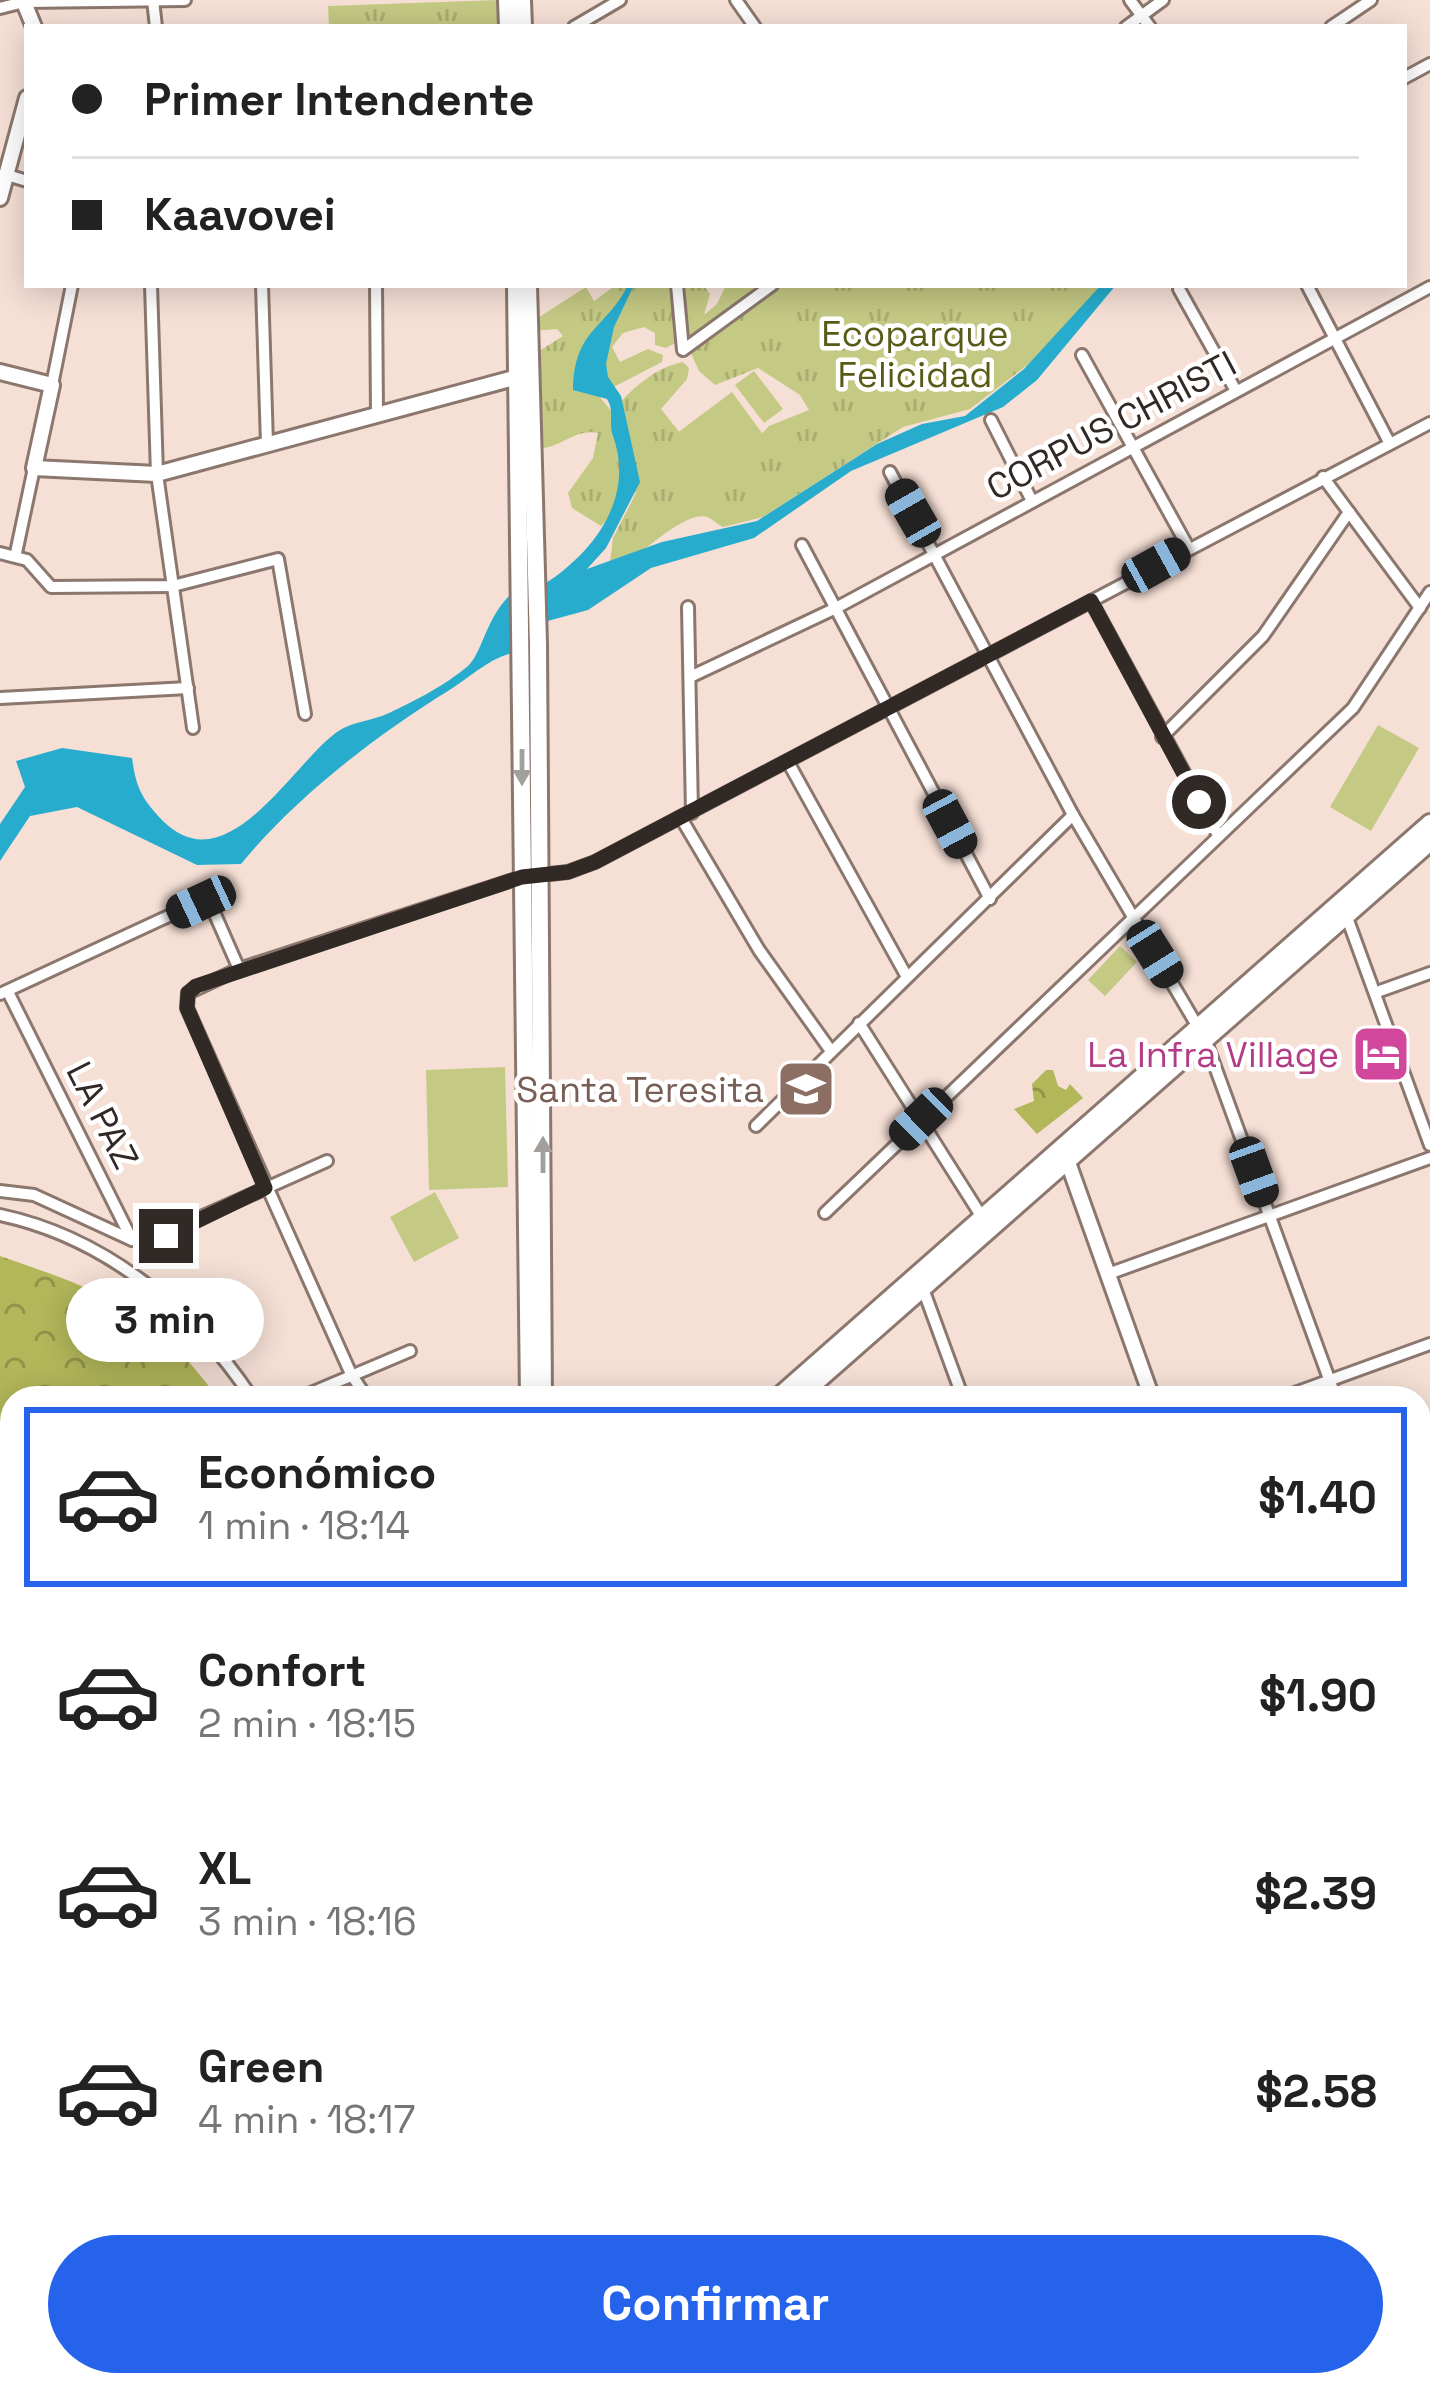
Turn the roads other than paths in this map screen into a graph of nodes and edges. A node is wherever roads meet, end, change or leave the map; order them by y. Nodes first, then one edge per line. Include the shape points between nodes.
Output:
1 (153, 0) edge
2 (185, 0) edge
3 (620, 0) edge
4 (1130, 0) edge
5 (1162, 0) edge
6 (24, 1) edge
7 (1366, 1) edge
8 (0, 8) edge
9 (1142, 15) junction
10 (579, 24) edge
11 (1130, 24) edge
12 (1148, 24) edge
13 (1335, 24) edge
14 (24, 110) edge
15 (7, 175) junction
16 (24, 180) edge
17 (0, 197) edge
18 (1430, 287) edge
19 (71, 288) edge
20 (151, 288) edge
21 (262, 288) edge
22 (376, 288) edge
23 (516, 288) edge
24 (528, 288) edge
25 (677, 288) edge
26 (768, 288) edge
27 (1308, 288) edge
28 (1179, 289) dead end
29 (1334, 340) junction
30 (1082, 355) dead end
31 (0, 372) edge
32 (524, 375) junction
33 (52, 385) junction
34 (1236, 391) junction
35 (377, 415) junction
36 (991, 420) dead end
37 (1428, 427) edge
38 (1389, 442) junction
39 (267, 444) junction
40 (1132, 446) junction
41 (34, 468) junction
42 (890, 472) dead end
43 (157, 474) junction
44 (1322, 477) junction
45 (1032, 501) junction
46 (1349, 512) junction
47 (802, 545) dead end
48 (1188, 547) junction
49 (0, 553) edge
50 (16, 553) junction
51 (936, 554) junction
52 (173, 586) junction
53 (1430, 592) edge
54 (1091, 601) junction
55 (688, 607) dead end
56 (836, 608) junction
57 (1420, 608) junction
58 (987, 654) junction
59 (690, 677) junction
60 (188, 688) junction
61 (0, 698) edge
62 (890, 710) junction
63 (305, 714) dead end
64 (194, 728) dead end
65 (1162, 737) junction
66 (788, 763) junction
67 (1073, 815) junction
68 (687, 816) junction
69 (1430, 823) edge
70 (1218, 835) junction
71 (1430, 842) edge
72 (531, 876) junction
73 (990, 899) junction
74 (1343, 908) junction
75 (1134, 920) junction
76 (239, 968) junction
77 (1430, 973) edge
78 (907, 977) junction
79 (1377, 992) junction
80 (4, 993) edge
81 (859, 1023) junction
82 (1202, 1031) junction
83 (832, 1051) junction
84 (921, 1119) junction
85 (756, 1126) dead end
86 (1430, 1145) edge
87 (1064, 1150) junction
88 (1430, 1158) edge
89 (326, 1161) dead end
90 (265, 1188) junction
91 (0, 1191) edge
92 (825, 1213) dead end
93 (980, 1214) junction
94 (0, 1215) edge
95 (1270, 1216) junction
96 (132, 1240) junction
97 (120, 1265) junction
98 (1108, 1274) junction
99 (919, 1279) junction
100 (1430, 1344) edge
101 (410, 1351) dead end
102 (350, 1374) junction
103 (1330, 1381) junction
104 (243, 1386) edge
105 (324, 1386) edge
106 (359, 1386) edge
107 (536, 1386) edge
108 (791, 1386) edge
109 (810, 1386) edge
110 (959, 1386) edge
111 (1148, 1386) edge
112 (1316, 1386) edge
113 (1332, 1386) edge

1 - 2 street
1 - 6 street
3 - 10 street
4 - 9 street
5 - 9 street
6 - 8 street
7 - 13 street
9 - 11 street
9 - 12 street
14 - 15 street
15 - 16 street
15 - 17 street
18 - 29 street, CORPUS CHRISTI
19 - 33 street
20 - 43 street
21 - 39 street
22 - 35 street
23 - 32 main road
24 - 32 main road
25 - 26 street via 683,350
27 - 29 street
28 - 34 street
29 - 34 street, CORPUS CHRISTI
29 - 38 street
30 - 40 street
31 - 33 street
32 - 35 street
32 - 72 main road
33 - 41 street
34 - 40 street, CORPUS CHRISTI
35 - 39 street
36 - 45 street
37 - 38 street
38 - 44 street
39 - 43 street
40 - 45 street, CORPUS CHRISTI
40 - 48 street
41 - 43 street
41 - 50 street
42 - 51 street
43 - 52 street
44 - 46 street
44 - 48 street
45 - 51 street, CORPUS CHRISTI
46 - 57 street
46 - 65 street via 1263,636
47 - 56 street
48 - 54 street
49 - 50 street
50 - 52 street via 51,587
51 - 56 street, CORPUS CHRISTI
51 - 58 street
52 - 60 street
52 - 63 street via 281,562
53 - 57 street
54 - 58 street
54 - 65 street
55 - 59 street
56 - 59 street, CORPUS CHRISTI
56 - 62 street
57 - 70 street via 1361,699
58 - 62 street
58 - 67 street
59 - 68 street
60 - 61 street
60 - 64 street
62 - 66 street
62 - 73 street
65 - 70 street
66 - 68 street
66 - 78 street
67 - 73 street
67 - 75 street
68 - 72 street via 595,862
68 - 83 street via 759,950
69 - 74 main road
70 - 75 street
71 - 74 main road
72 - 76 street
72 - 107 main road
73 - 78 street
74 - 79 street
74 - 82 main road
75 - 82 street
75 - 84 street
76 - 80 street via 210,903 201,902
76 - 90 street via 188,993 187,1008
77 - 79 street
78 - 81 street
79 - 86 street
80 - 96 street, LA PAZ
81 - 83 street
81 - 84 street
82 - 87 main road
82 - 95 street
83 - 85 street
84 - 92 street
84 - 93 street
87 - 93 main road
87 - 98 street
87 - 99 main road
88 - 95 street
89 - 90 street
90 - 96 street via 166,1236
90 - 102 street
91 - 96 street via 34,1196
93 - 99 main road
94 - 97 street via 59,1232
95 - 98 street
95 - 103 street
96 - 97 street
97 - 104 street via 201,1332
98 - 111 street
99 - 108 main road
99 - 109 main road
99 - 110 street
100 - 103 street
101 - 102 street
102 - 105 street
102 - 106 street
103 - 112 street
103 - 113 street

